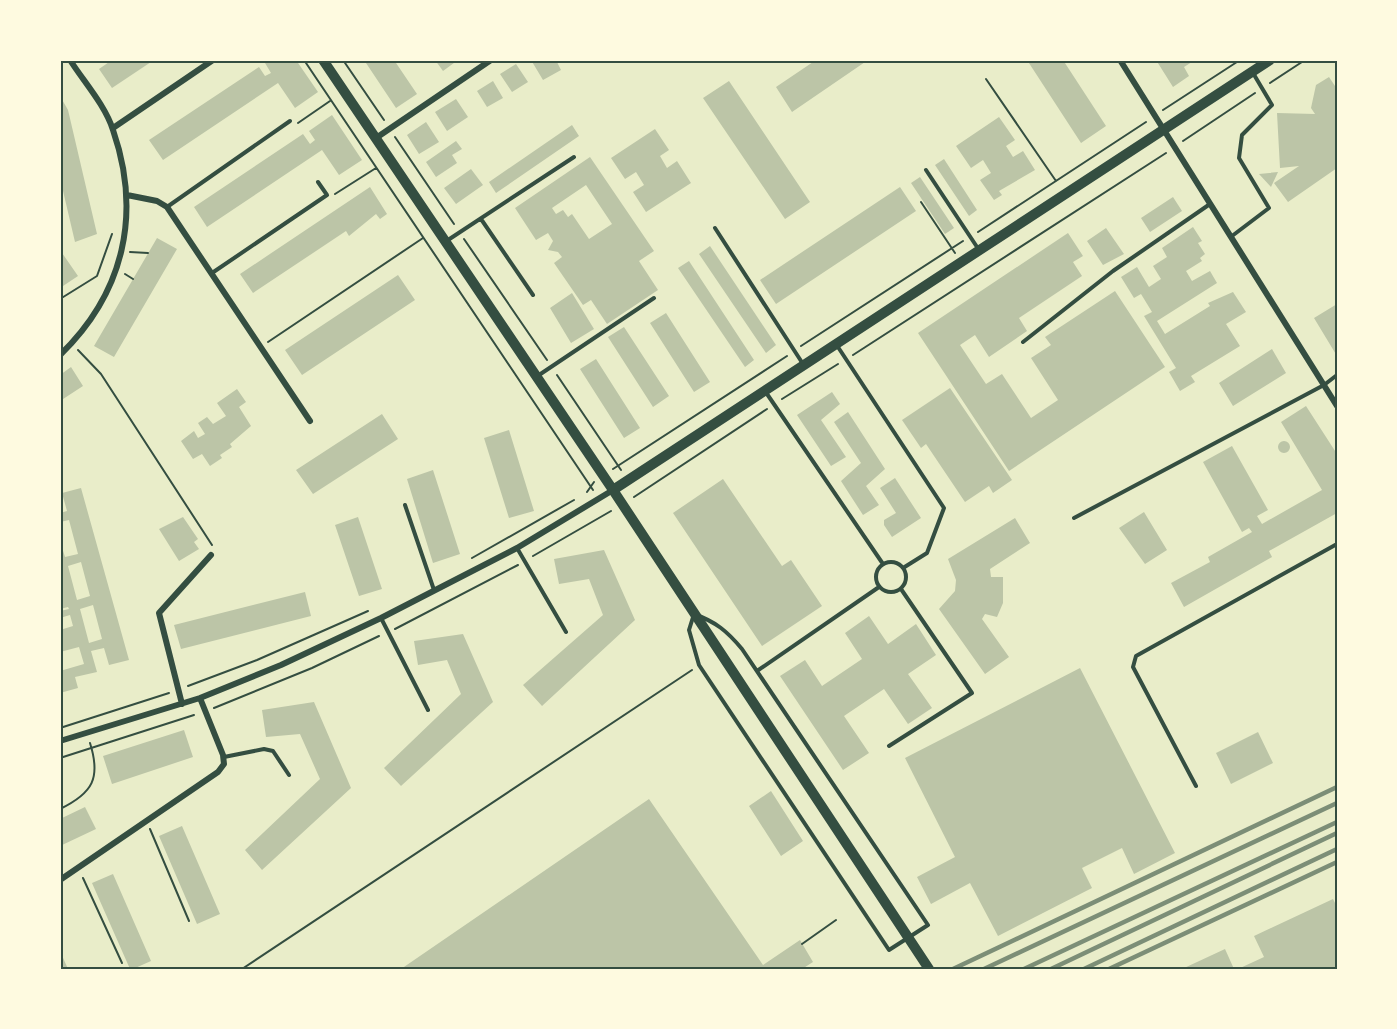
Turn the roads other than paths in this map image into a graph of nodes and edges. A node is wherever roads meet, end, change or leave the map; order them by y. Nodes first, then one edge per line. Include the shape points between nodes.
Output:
1 (70, 60) edge
2 (213, 60) edge
3 (323, 60) edge
4 (491, 60) edge
5 (1120, 60) edge
6 (1270, 60) edge
7 (1253, 72) junction
8 (290, 121) road end
9 (113, 128) junction
10 (1165, 130) junction
11 (376, 138) junction
12 (574, 157) dead end
13 (926, 170) dead end
14 (318, 182) dead end
15 (127, 195) junction
16 (1210, 204) junction
17 (167, 207) junction
18 (481, 219) junction
19 (715, 228) dead end
20 (1231, 237) junction
21 (445, 242) junction
22 (979, 251) junction
23 (212, 273) junction
24 (533, 295) dead end
25 (654, 298) dead end
26 (1023, 342) dead end
27 (836, 344) junction
28 (60, 355) edge
29 (804, 365) junction
30 (1337, 375) edge
31 (536, 377) junction
32 (1324, 385) junction
33 (764, 390) junction
34 (1337, 406) edge
35 (310, 421) dead end
36 (613, 490) junction
37 (405, 505) dead end
38 (1074, 518) dead end
39 (1337, 544) edge
40 (517, 548) junction
41 (211, 555) road end
42 (883, 564) junction
43 (903, 568) junction
44 (879, 587) junction
45 (901, 589) junction
46 (434, 591) junction
47 (694, 614) junction
48 (381, 618) junction
49 (566, 632) dead end
50 (757, 671) junction
51 (200, 698) junction
52 (182, 704) junction
53 (428, 710) dead end
54 (60, 741) edge
55 (889, 746) dead end
56 (223, 757) junction
57 (289, 776) dead end
58 (1196, 786) dead end
59 (60, 880) edge
60 (929, 969) edge

1 - 9 street
2 - 9 street
3 - 11 street
4 - 11 street
5 - 10 street
6 - 7 street
7 - 10 street
7 - 20 lane via 1272,105 1242,135 1239,158 1269,208
8 - 17 lane
9 - 15 street
10 - 16 street
10 - 22 street
11 - 21 street
12 - 18 lane
13 - 22 lane
14 - 23 lane via 327,195
15 - 17 street
15 - 28 street via 122,251 106,296 90,322
16 - 20 street
16 - 26 lane via 1113,271
17 - 23 street
18 - 21 lane
18 - 24 lane
19 - 29 lane
20 - 32 street
21 - 31 street
22 - 27 street
23 - 35 street
25 - 31 lane
27 - 29 street
27 - 43 lane via 944,508 927,553
29 - 33 street
30 - 32 lane
31 - 36 street
32 - 34 street
32 - 38 lane
33 - 36 street
33 - 42 lane
36 - 40 street
36 - 47 street
37 - 46 lane
39 - 58 lane via 1136,656 1133,667
40 - 46 street
40 - 49 lane
41 - 52 street via 159,613
42 - 43 lane via 892,562
42 - 44 lane via 876,573
43 - 45 lane via 906,581
44 - 45 lane via 892,592
44 - 50 lane
45 - 55 lane via 972,693
46 - 48 street
47 - 50 lane via 727,630
47 - 50 lane via 689,630 699,665 889,951 928,925
47 - 60 street
48 - 51 street
48 - 53 lane
51 - 52 street
51 - 56 street
52 - 54 street
56 - 57 lane via 273,750
56 - 59 street via 224,764 218,772

